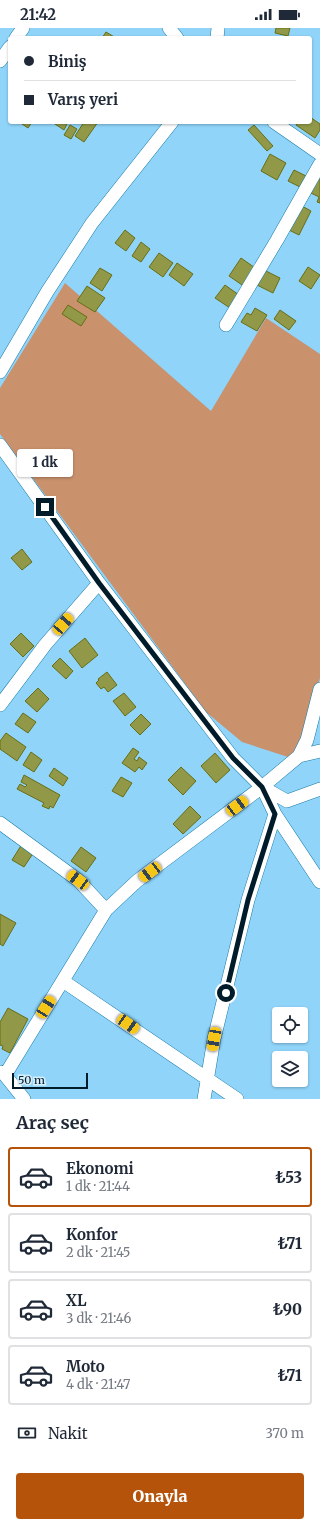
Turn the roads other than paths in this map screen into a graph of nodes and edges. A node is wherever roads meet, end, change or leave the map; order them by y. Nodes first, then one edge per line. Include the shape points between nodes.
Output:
1 (169, 28) edge
2 (175, 36) edge
3 (8, 49) edge
4 (0, 61) edge
5 (170, 124) edge
6 (277, 124) edge
7 (320, 154) edge
8 (320, 164) edge
9 (226, 325) dead end
10 (0, 372) edge
11 (0, 446) edge
12 (99, 583) junction
13 (320, 689) edge
14 (0, 705) edge
15 (320, 752) edge
16 (300, 756) junction
17 (262, 787) junction
18 (320, 789) edge
19 (275, 814) junction
20 (0, 824) edge
21 (320, 882) edge
22 (106, 910) junction
23 (63, 980) junction
24 (2, 1073) edge
25 (207, 1078) junction
26 (24, 1099) edge
27 (204, 1099) edge
28 (238, 1099) edge

1 - 2 street
3 - 4 street
5 - 10 street via 92,223 47,292
6 - 7 street
8 - 9 street
11 - 12 street
12 - 14 street via 45,645
12 - 17 street via 233,758
13 - 16 street via 307,740
15 - 16 street
16 - 17 street
17 - 18 street via 287,801
17 - 19 street
17 - 22 street via 137,881
19 - 21 street
19 - 25 street via 248,900
20 - 22 street via 78,880
22 - 23 street
23 - 24 street
23 - 25 street
24 - 26 street
25 - 27 street
25 - 28 street

